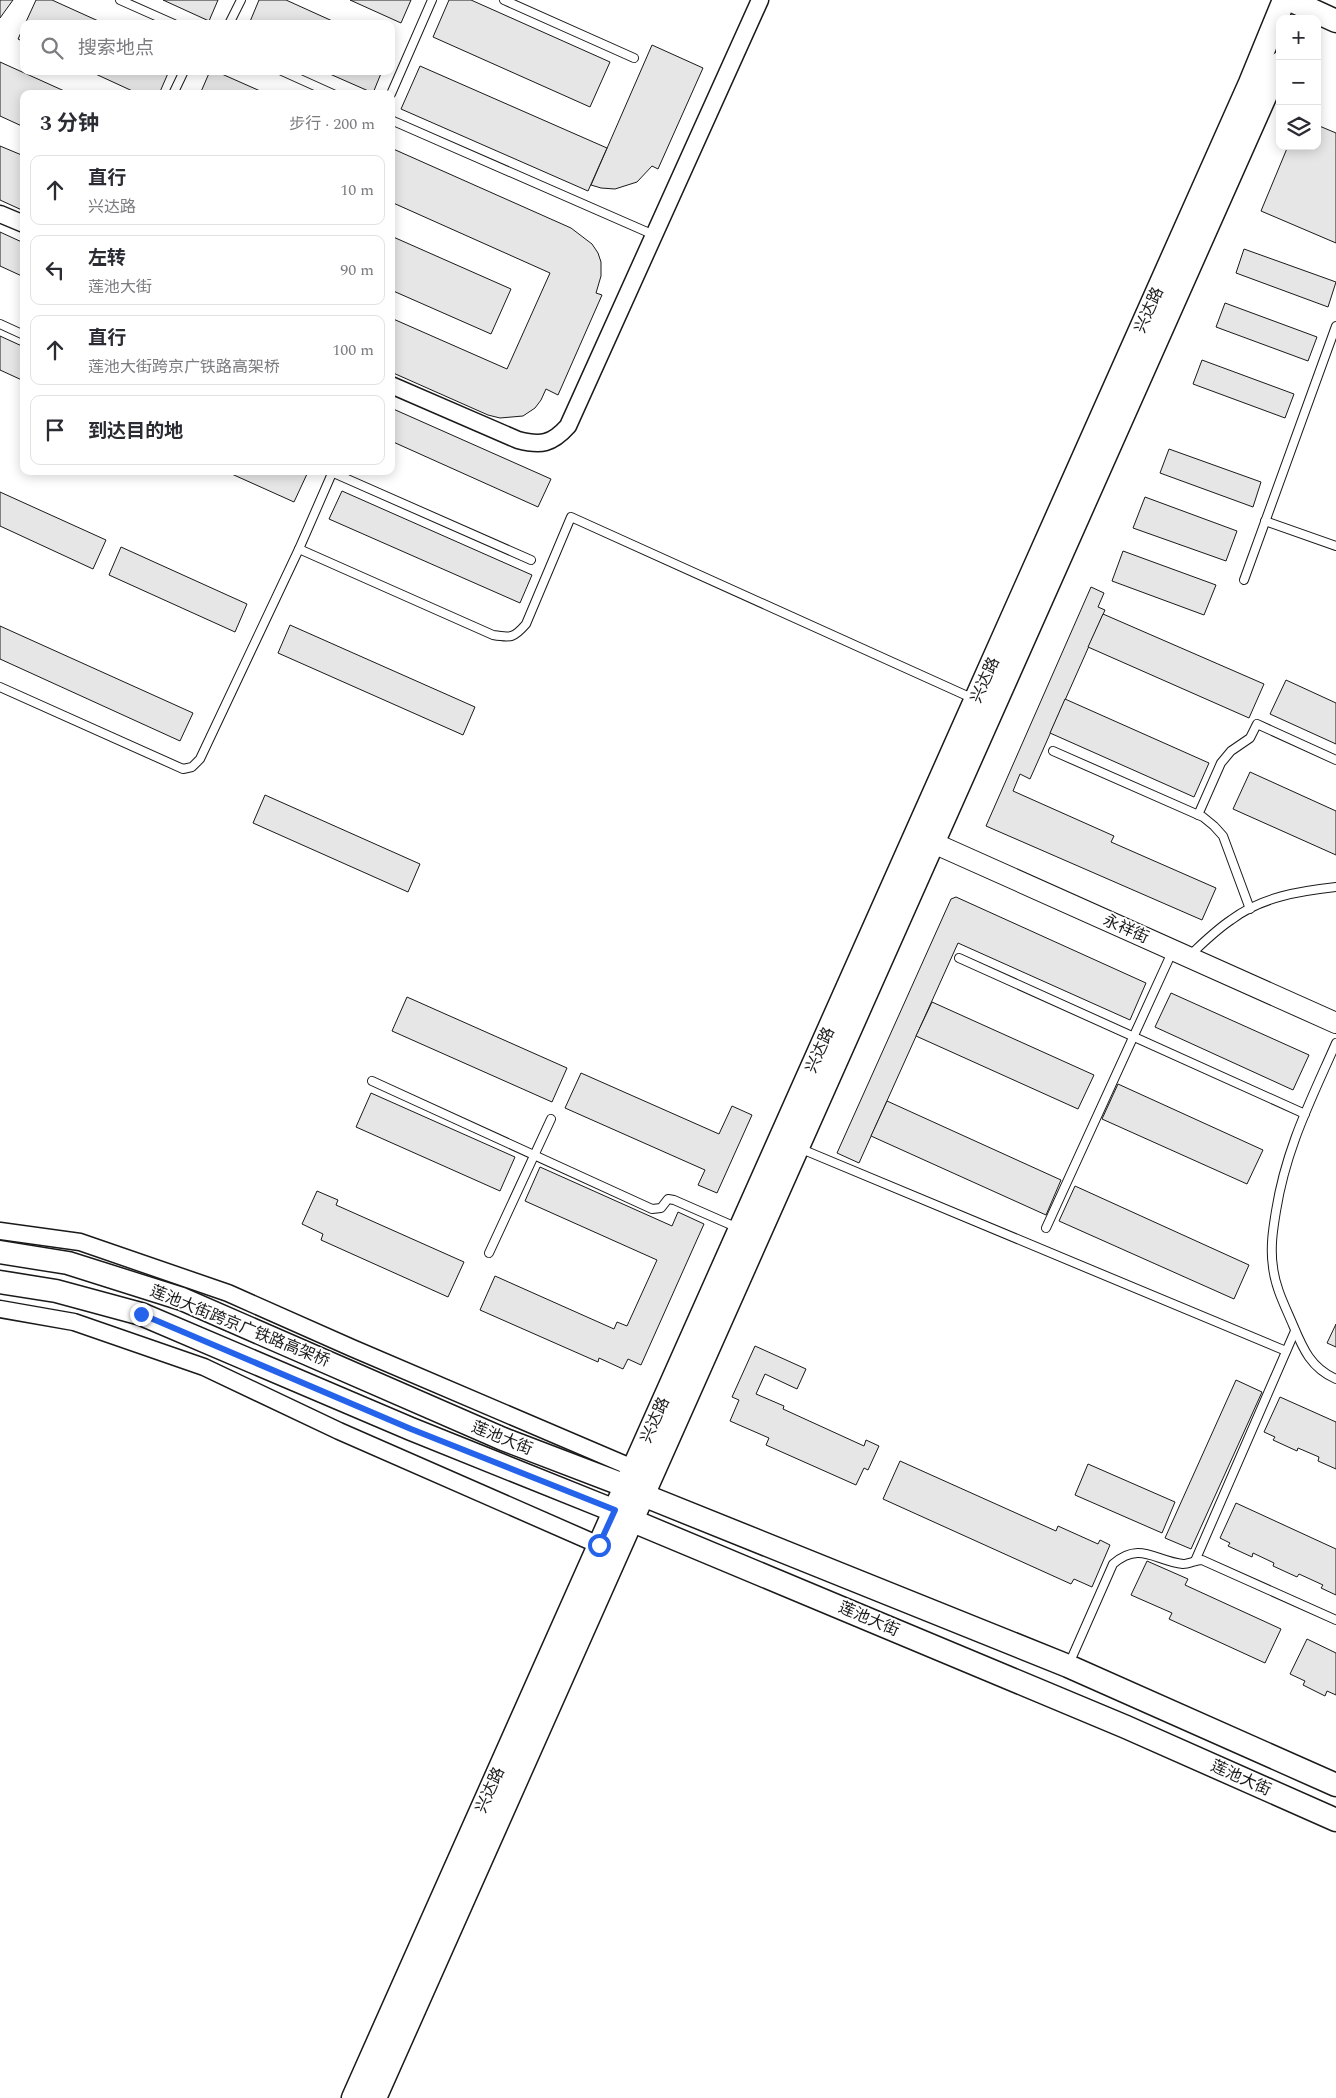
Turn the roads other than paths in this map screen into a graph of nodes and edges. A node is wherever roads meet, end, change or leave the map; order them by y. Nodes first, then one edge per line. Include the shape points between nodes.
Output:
1 (120, 0) edge
2 (241, 0) edge
3 (432, 0) edge
4 (504, 0) edge
5 (760, 0) edge
6 (1296, 5) edge
7 (165, 20) edge
8 (231, 20) edge
9 (1336, 21) edge
10 (634, 58) dead end
11 (1276, 72) edge
12 (182, 75) edge
13 (291, 75) edge
14 (175, 90) edge
15 (324, 90) edge
16 (393, 90) edge
17 (395, 122) edge
18 (0, 214) edge
19 (20, 222) edge
20 (654, 235) junction
21 (0, 324) edge
22 (1336, 326) edge
23 (20, 333) edge
24 (395, 387) edge
25 (330, 475) edge
26 (338, 475) edge
27 (1265, 521) junction
28 (1336, 546) edge
29 (299, 548) junction
30 (530, 560) dead end
31 (1244, 580) dead end
32 (0, 687) edge
33 (976, 700) junction
34 (1053, 751) dead end
35 (1336, 760) edge
36 (1198, 815) junction
37 (924, 839) junction
38 (1336, 887) edge
39 (1250, 909) junction
40 (1180, 953) junction
41 (959, 958) dead end
42 (1336, 1023) edge
43 (1133, 1037) junction
44 (1336, 1043) edge
45 (372, 1081) dead end
46 (1305, 1114) junction
47 (550, 1118) dead end
48 (798, 1147) junction
49 (534, 1155) junction
50 (1046, 1228) dead end
51 (740, 1229) junction
52 (0, 1231) edge
53 (0, 1252) edge
54 (489, 1253) dead end
55 (0, 1282) edge
56 (0, 1309) edge
57 (1295, 1331) junction
58 (1286, 1351) junction
59 (1336, 1379) edge
60 (416, 1401) joint
61 (399, 1424) joint
62 (634, 1483) junction
63 (624, 1516) junction
64 (599, 1545) junction
65 (1194, 1560) junction
66 (1336, 1620) edge
67 (1068, 1666) junction
68 (1336, 1785) edge
69 (1336, 1820) edge
70 (353, 2098) edge
71 (375, 2098) edge

1 - 7 lane
2 - 8 lane
3 - 16 lane
4 - 10 lane
5 - 20 street
6 - 9 main road
6 - 33 main road, 兴达路 via 1250,83
11 - 37 main road, 兴达路
12 - 14 lane
13 - 15 lane
17 - 20 lane
18 - 19 street
20 - 24 street via 568,426 547,443 531,444 518,440
21 - 23 lane
22 - 27 lane
25 - 29 lane
26 - 30 lane
27 - 28 lane
27 - 31 lane
29 - 32 lane via 200,759 192,766 183,769
29 - 33 lane via 493,635 509,638 526,624 571,517
33 - 37 main road, 兴达路
34 - 36 lane
35 - 36 lane via 1257,724 1250,738 1231,751 1221,763
36 - 39 lane via 1223,836
37 - 40 street, 永祥街
37 - 48 main road, 兴达路
37 - 51 main road, 兴达路
38 - 39 lane via 1292,894 1261,902
39 - 40 lane
40 - 42 street, 永祥街
40 - 43 lane
41 - 43 lane
43 - 46 lane
43 - 50 lane
44 - 46 lane
45 - 49 lane
46 - 57 lane via 1287,1157 1271,1239 1272,1268
47 - 49 lane
48 - 58 lane
48 - 62 main road, 兴达路
49 - 51 lane via 652,1209 661,1208 668,1199 674,1200
49 - 54 lane
51 - 62 main road, 兴达路
52 - 62 street via 80,1242 228,1293 352,1348
53 - 60 main road, 莲池大街跨京广铁路高架桥 via 68,1263 182,1299
55 - 61 main road, 莲池大街跨京广铁路高架桥 via 56,1291 141,1314
56 - 64 street via 74,1322 204,1367
57 - 58 lane
57 - 59 lane via 1313,1364
58 - 65 lane
60 - 62 main road, 莲池大街 via 503,1439
61 - 63 main road, 莲池大街
62 - 63 main road, 兴达路
62 - 67 main road, 莲池大街
63 - 64 main road, 兴达路
63 - 69 main road, 莲池大街 via 1126,1727
63 - 71 main road, 兴达路
64 - 70 main road, 兴达路
65 - 66 lane via 1202,1560
65 - 67 lane via 1185,1564 1136,1552 1113,1564
67 - 68 main road, 莲池大街

